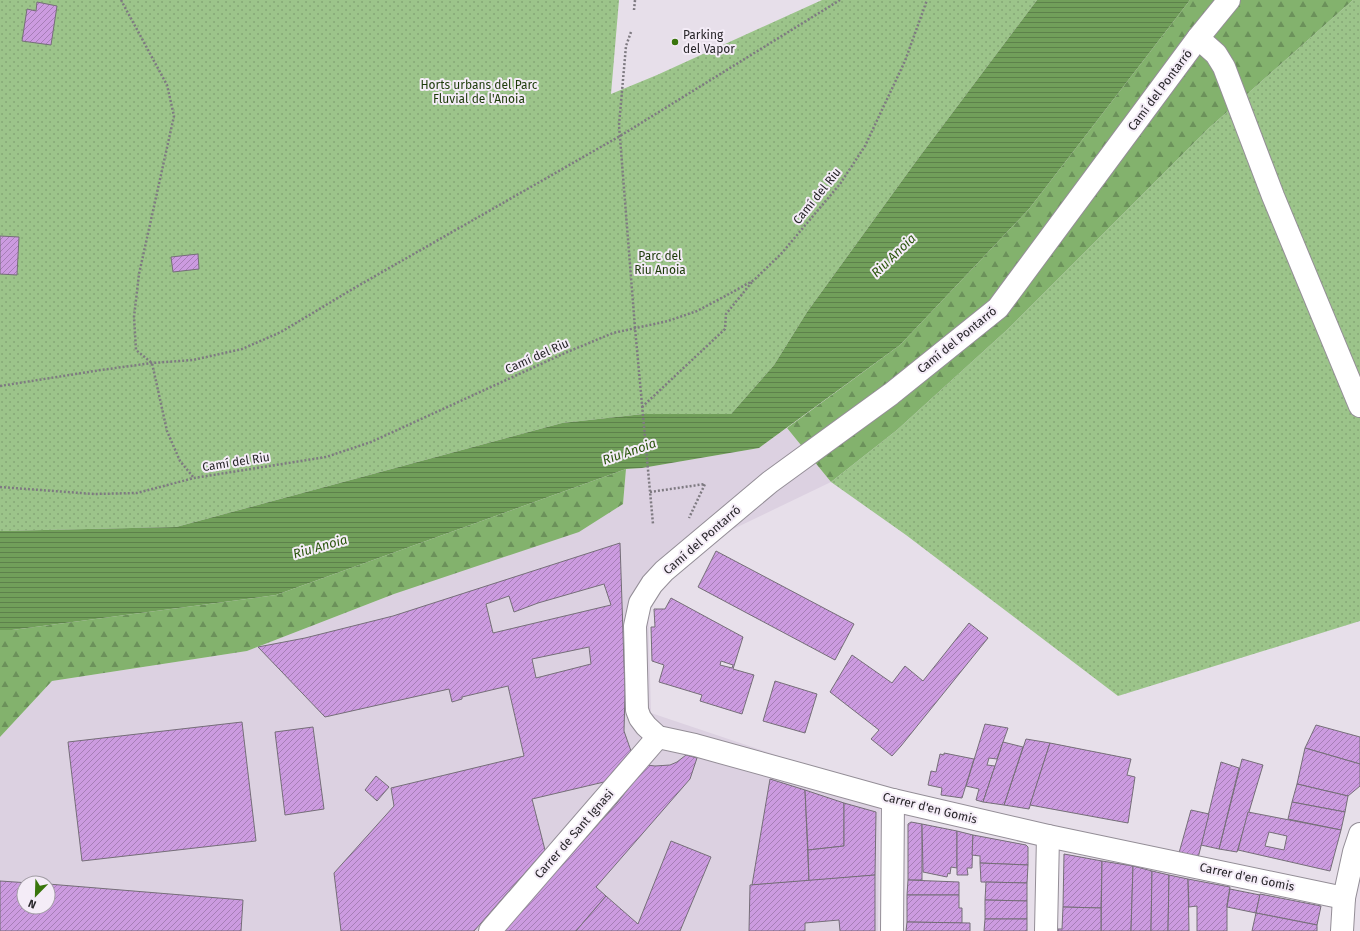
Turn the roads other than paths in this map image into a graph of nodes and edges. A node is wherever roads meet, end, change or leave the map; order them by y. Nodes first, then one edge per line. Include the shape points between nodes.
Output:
1 (1229, 0) edge
2 (1198, 38) junction
3 (1360, 406) edge
4 (658, 737) junction
5 (893, 800) junction
6 (1360, 834) edge
7 (1048, 836) junction
8 (1344, 898) junction
9 (1360, 926) edge
10 (490, 931) edge
11 (892, 931) edge
12 (1046, 931) edge
13 (1342, 931) edge
14 (1347, 931) edge

1 - 2 street, Camí del Pontarró
2 - 3 street via 1216,54 1224,67 1273,196
2 - 4 street, Camí del Pontarró via 998,308 891,394 770,482 652,584 640,603 635,626 637,710 646,726
4 - 5 street, Carrer d'en Gomis
4 - 10 street, Carrer de Sant Ignasi
5 - 7 street, Carrer d'en Gomis
5 - 11 street
6 - 8 street
7 - 8 street, Carrer d'en Gomis
7 - 12 street
8 - 13 street
9 - 14 street

